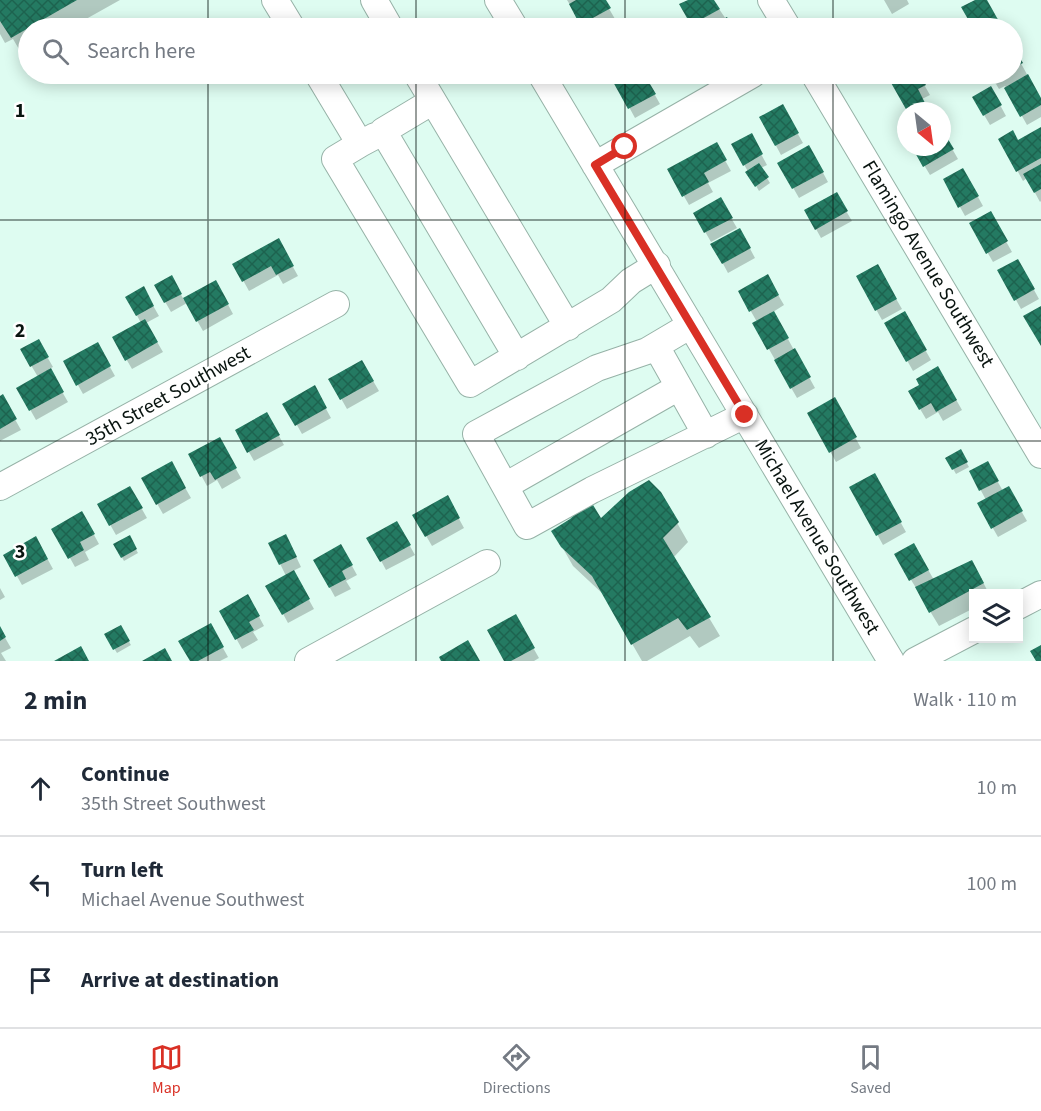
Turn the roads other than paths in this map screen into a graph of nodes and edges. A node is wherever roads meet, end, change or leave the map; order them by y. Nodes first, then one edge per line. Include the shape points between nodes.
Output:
1 (275, 0) edge
2 (374, 0) edge
3 (498, 0) edge
4 (771, 0) edge
5 (286, 18) edge
6 (384, 18) edge
7 (509, 18) edge
8 (782, 18) edge
9 (324, 84) edge
10 (423, 84) edge
11 (547, 84) edge
12 (736, 84) edge
13 (820, 84) edge
14 (433, 101) junction
15 (383, 131) junction
16 (360, 144) junction
17 (595, 165) junction
18 (657, 265) junction
19 (336, 304) dead end
20 (691, 325) junction
21 (568, 327) junction
22 (656, 346) junction
23 (517, 357) junction
24 (679, 387) junction
25 (745, 415) junction
26 (706, 435) junction
27 (1041, 455) edge
28 (505, 486) junction
29 (0, 487) edge
30 (487, 563) dead end
31 (1041, 594) edge
32 (1023, 603) edge
33 (969, 633) edge
34 (309, 661) edge
35 (891, 661) edge
36 (915, 661) edge

1 - 5 street
2 - 6 street
3 - 7 street
4 - 8 street
9 - 16 street
10 - 14 street
11 - 17 street, Michael Avenue Southwest
12 - 17 street
13 - 27 street, Flamingo Avenue Southwest
14 - 15 street
14 - 21 street
15 - 16 street
15 - 23 street
16 - 23 street via 335,159 470,384
17 - 18 street, Michael Avenue Southwest
18 - 20 street, Michael Avenue Southwest
18 - 21 street
19 - 29 street, 35th Street Southwest
20 - 22 street
20 - 25 street, Michael Avenue Southwest
21 - 23 street
22 - 24 street
22 - 28 street via 597,368 476,434
24 - 26 street
24 - 28 street
25 - 26 street
25 - 35 street, Michael Avenue Southwest
26 - 28 street via 527,526
30 - 34 street
31 - 32 street
33 - 36 street

